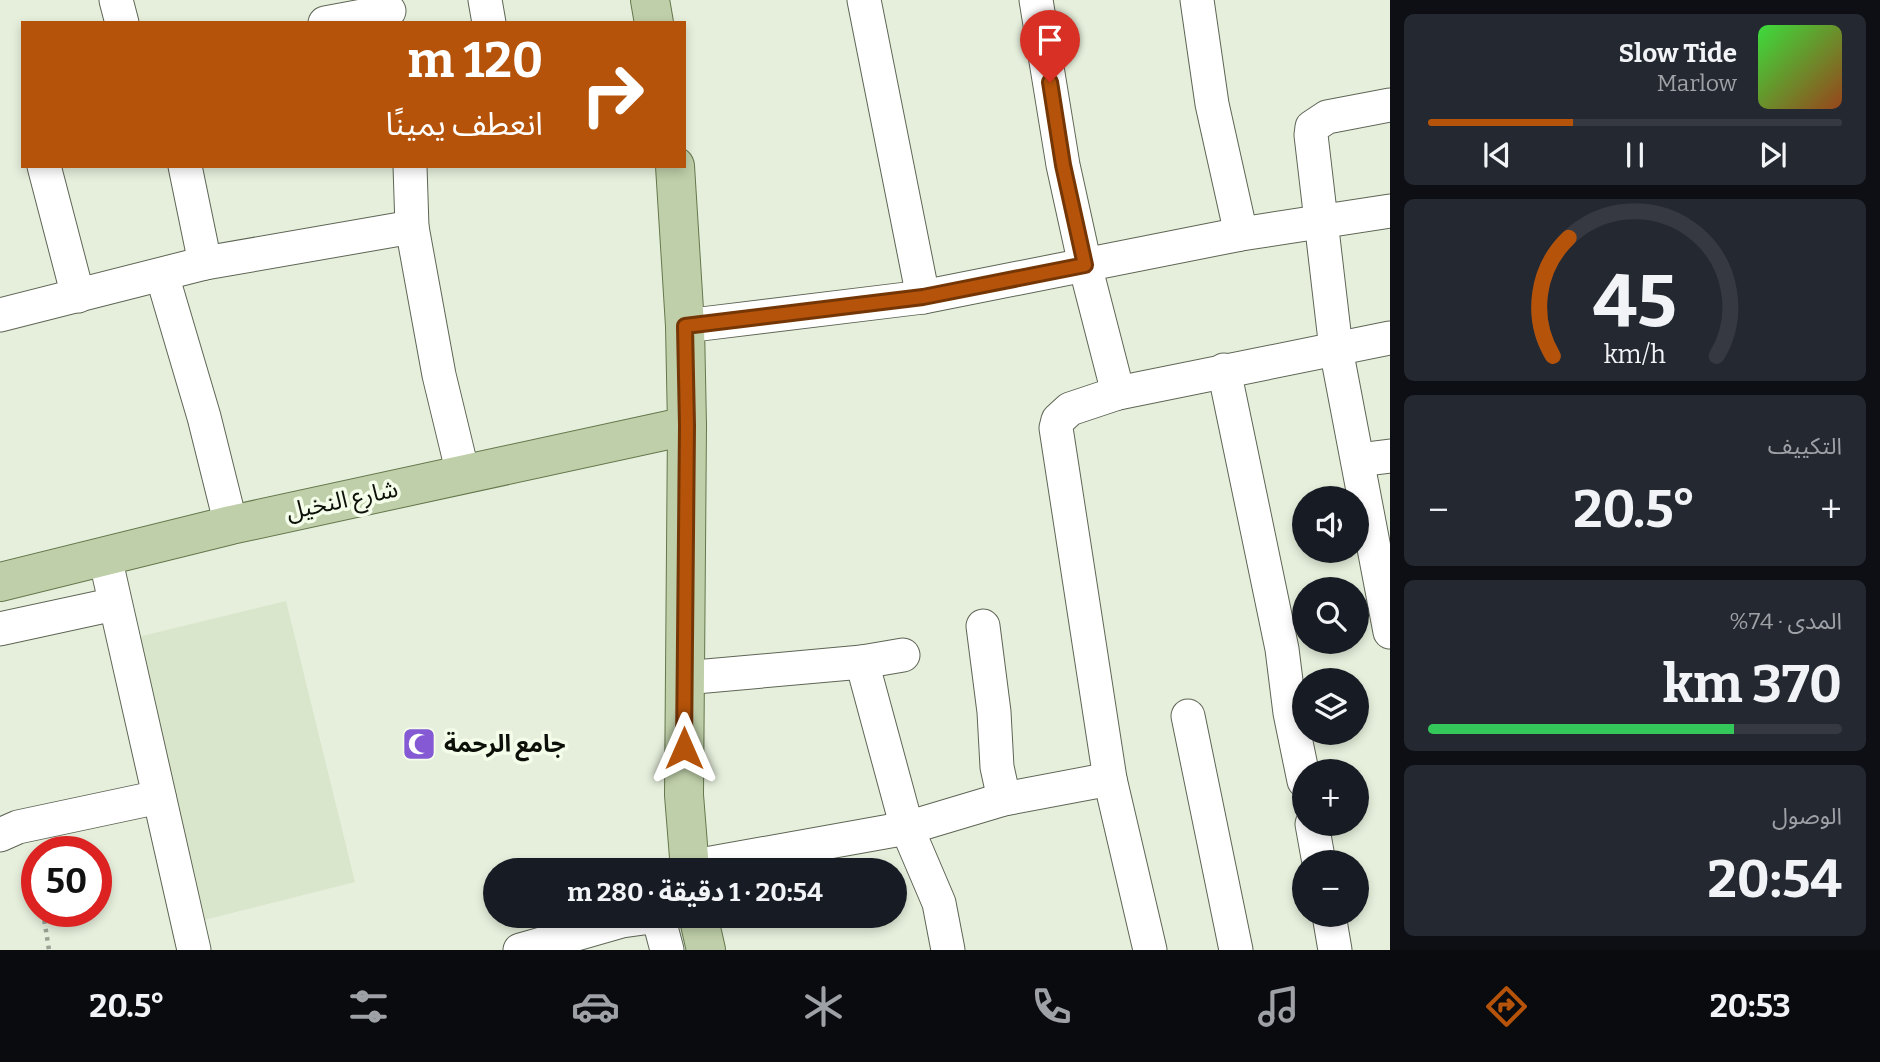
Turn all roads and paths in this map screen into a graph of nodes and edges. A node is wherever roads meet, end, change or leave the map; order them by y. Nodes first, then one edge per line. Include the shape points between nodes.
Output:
1 (116, 0) edge
2 (485, 0) edge
3 (650, 0) edge
4 (864, 0) edge
5 (1036, 0) edge
6 (1197, 0) edge
7 (389, 11) edge
8 (121, 21) edge
9 (336, 21) edge
10 (489, 21) edge
11 (654, 21) edge
12 (1390, 105) edge
13 (45, 168) edge
14 (185, 168) edge
15 (410, 168) edge
16 (675, 168) edge
17 (1390, 211) edge
18 (1321, 221) junction
19 (412, 227) junction
20 (1241, 234) junction
21 (205, 263) junction
22 (1085, 265) junction
23 (162, 275) junction
24 (78, 296) junction
25 (923, 297) junction
26 (0, 315) edge
27 (685, 326) junction
28 (1390, 338) edge
29 (1336, 349) junction
30 (1224, 370) junction
31 (1118, 393) junction
32 (687, 426) junction
33 (1374, 458) edge
34 (463, 474) junction
35 (231, 524) junction
36 (104, 558) junction
37 (1385, 574) edge
38 (0, 582) edge
39 (115, 604) junction
40 (983, 626) dead end
41 (0, 629) edge
42 (1390, 632) edge
43 (903, 655) dead end
44 (862, 662) junction
45 (684, 678) junction
46 (1188, 716) dead end
47 (1300, 759) edge
48 (1110, 779) junction
49 (159, 797) junction
50 (1004, 799) junction
51 (6, 824) edge
52 (906, 828) junction
53 (688, 858) edge
54 (743, 858) edge
55 (45, 927) edge
56 (1331, 927) edge
57 (597, 928) edge
58 (663, 928) edge
59 (701, 928) edge
60 (49, 950) edge
61 (194, 950) edge
62 (520, 950) edge
63 (667, 950) edge
64 (706, 950) edge
65 (948, 950) edge
66 (1150, 950) edge
67 (1236, 950) edge
68 (1335, 950) edge

1 - 8 street
2 - 10 street
3 - 11 main road
4 - 25 street
5 - 22 street
6 - 20 street via 1212,104
7 - 9 street
12 - 18 street via 1327,117 1312,127
13 - 24 street
14 - 21 street
15 - 19 street
16 - 27 main road
17 - 18 street
18 - 20 street
18 - 29 street
19 - 21 street
19 - 34 street
20 - 22 street
21 - 23 street
22 - 25 street
22 - 31 street
23 - 24 street
23 - 35 street
24 - 26 street
25 - 27 street
27 - 32 main road
28 - 29 street
29 - 30 street
29 - 33 street
30 - 31 street
30 - 47 street via 1282,649
31 - 48 street via 1070,409 1056,428
32 - 34 main road, شارع النخيل
32 - 45 main road
33 - 37 street
34 - 35 main road, شارع النخيل
35 - 36 main road, شارع النخيل
36 - 38 main road, شارع النخيل
36 - 39 street
37 - 42 street
39 - 41 street
39 - 49 street
40 - 50 street
43 - 44 street
44 - 45 street
44 - 52 street
45 - 53 main road
46 - 67 street
48 - 50 street
48 - 66 street
49 - 51 street
49 - 61 street
50 - 52 street
52 - 54 street
52 - 65 street via 939,903
55 - 60 path
56 - 68 street
57 - 62 street
58 - 63 street
59 - 64 main road

